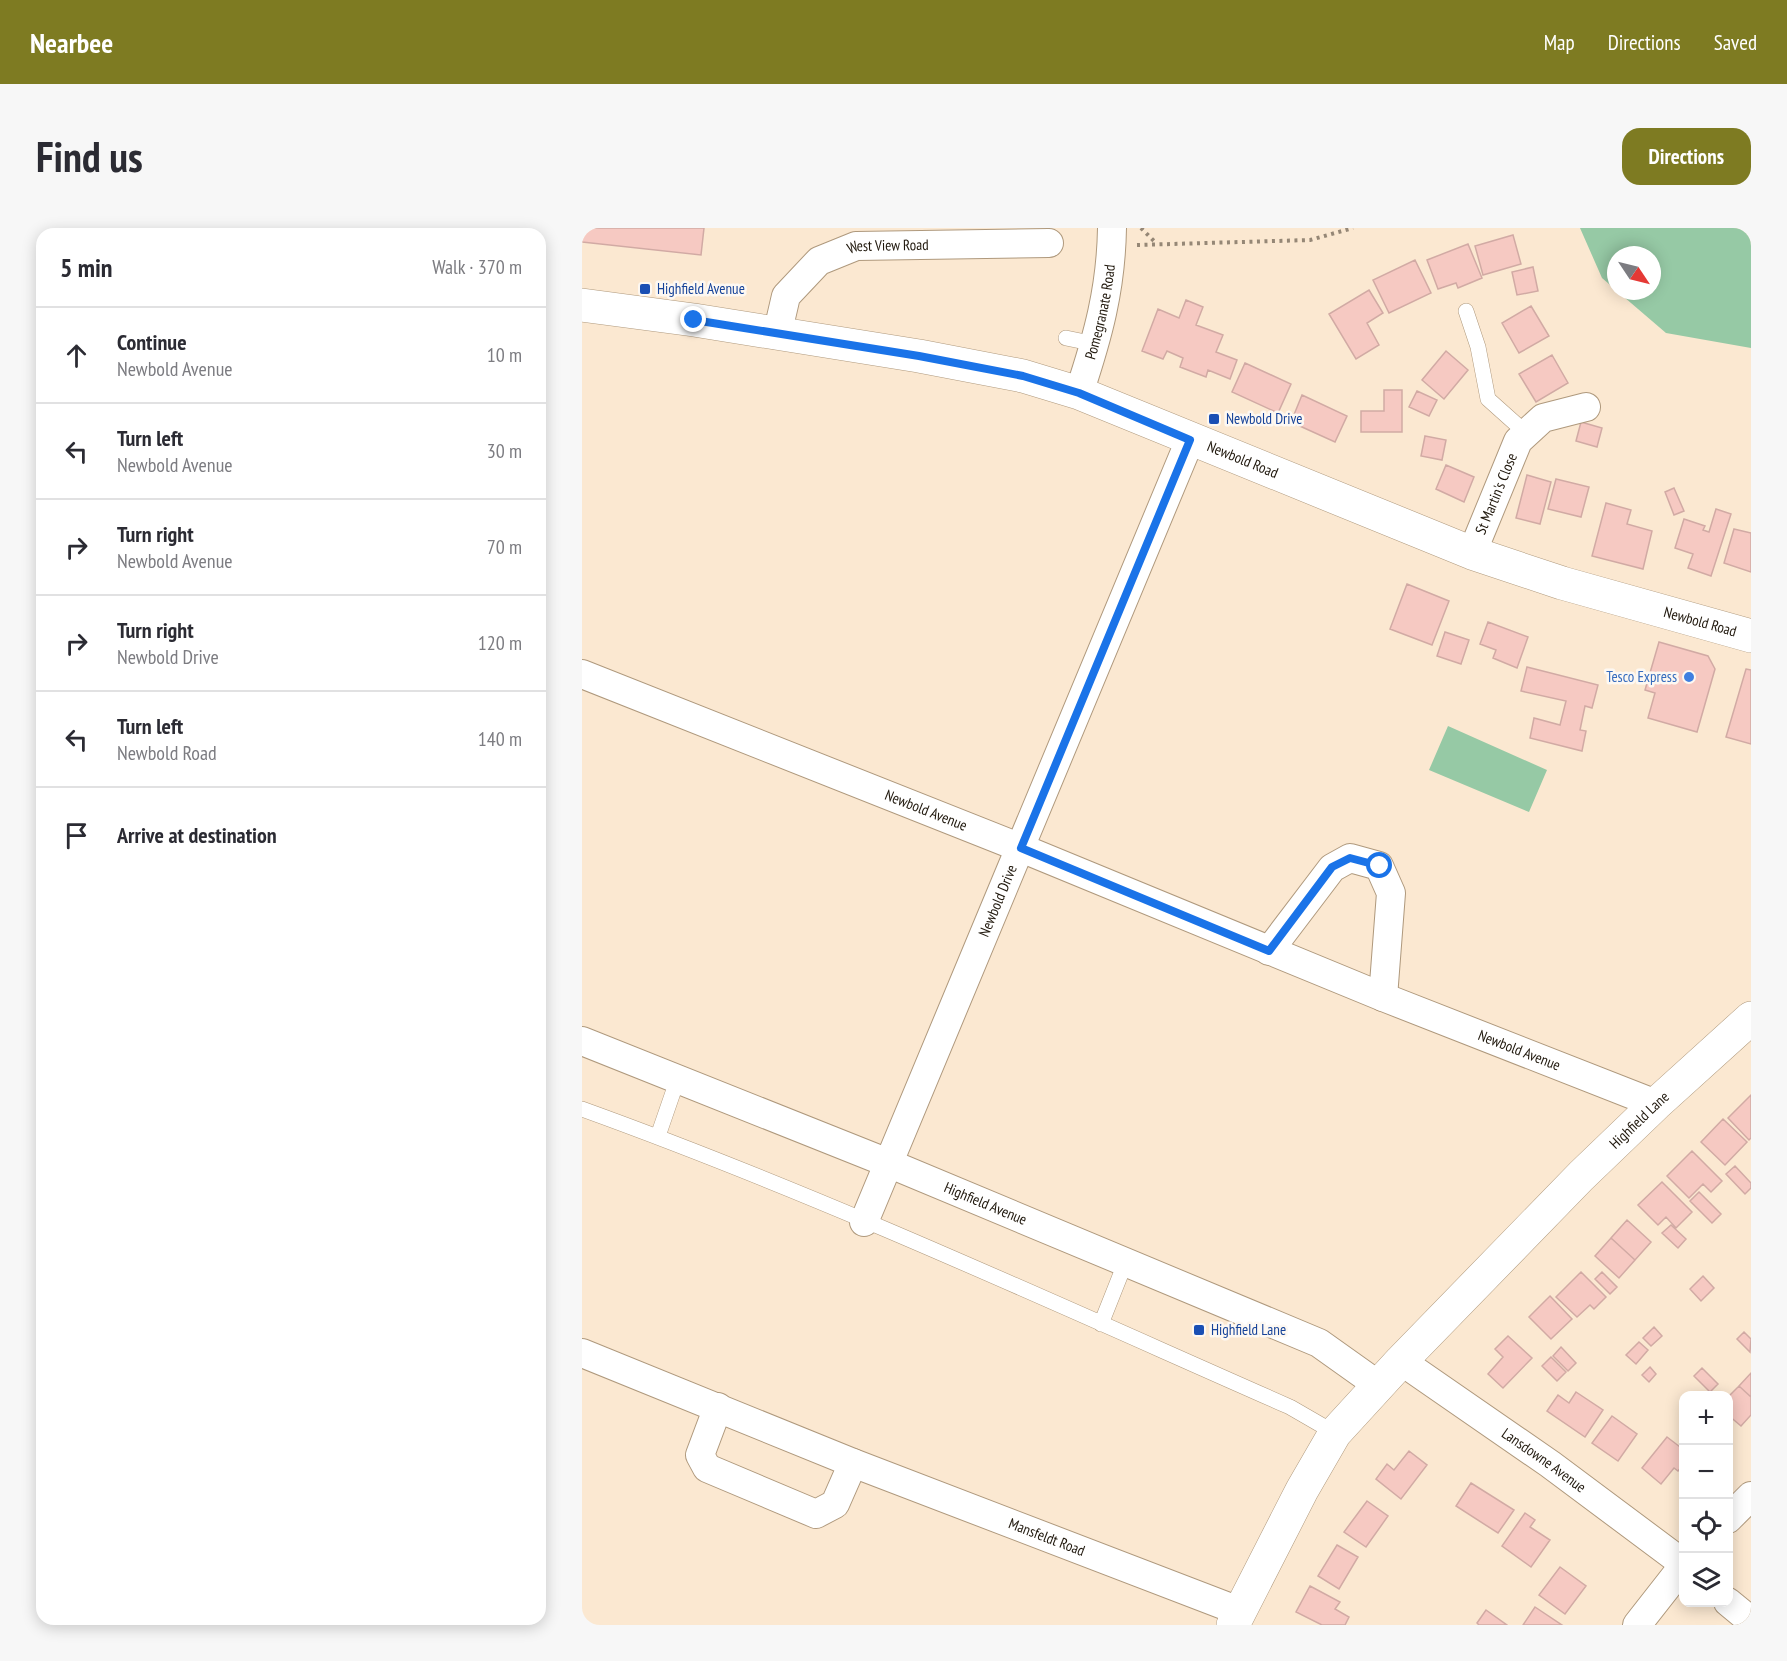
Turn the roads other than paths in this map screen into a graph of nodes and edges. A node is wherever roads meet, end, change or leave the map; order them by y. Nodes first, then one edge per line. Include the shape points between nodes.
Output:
1 (1122, 236) edge
2 (1049, 243) dead end
3 (582, 305) edge
4 (1466, 311) dead end
5 (777, 335) junction
6 (1066, 338) dead end
7 (1095, 344) junction
8 (1079, 393) junction
9 (1586, 407) dead end
10 (1526, 433) junction
11 (1190, 440) junction
12 (1472, 553) junction
13 (1751, 636) edge
14 (582, 674) edge
15 (1021, 848) junction
16 (1269, 951) junction
17 (1383, 997) junction
18 (1751, 1018) edge
19 (582, 1041) edge
20 (678, 1078) junction
21 (1656, 1104) junction
22 (582, 1109) edge
23 (658, 1136) junction
24 (888, 1163) junction
25 (864, 1222) junction
26 (1126, 1261) junction
27 (1101, 1324) junction
28 (582, 1353) edge
29 (1401, 1361) junction
30 (1378, 1385) junction
31 (718, 1407) junction
32 (1335, 1433) junction
33 (853, 1463) junction
34 (1751, 1496) edge
35 (1733, 1514) edge
36 (1679, 1561) edge
37 (1679, 1569) edge
38 (1733, 1606) edge
39 (1236, 1618) edge
40 (1751, 1620) edge
41 (1637, 1625) edge

1 - 7 street, Pomegranate Road
2 - 5 street, West View Road via 856,246 819,261 786,296
3 - 5 main road, Newbold Road
4 - 10 lane via 1488,399
5 - 8 main road, Newbold Road via 919,356 1023,376
6 - 7 lane
7 - 8 street, Pomegranate Road
8 - 11 main road, Newbold Road
9 - 10 street, St Martin's Close via 1543,418
10 - 12 street, St Martin's Close via 1518,441
11 - 12 main road, Newbold Road
11 - 15 street, Newbold Drive
12 - 13 main road, Newbold Road via 1562,583
14 - 15 street, Newbold Avenue
15 - 16 street, Newbold Avenue
15 - 24 street, Newbold Drive
16 - 17 street, Newbold Avenue
16 - 17 street via 1332,867 1350,858 1380,866 1391,892
17 - 21 street, Newbold Avenue
18 - 21 main road, Highfield Lane
19 - 20 street, Highfield Avenue
20 - 23 lane
20 - 24 street, Highfield Avenue
21 - 29 main road, Highfield Lane
22 - 23 lane
23 - 25 lane
24 - 25 street, Newbold Drive
24 - 26 street, Highfield Avenue
25 - 27 lane
26 - 27 lane
26 - 30 street, Highfield Avenue via 1319,1343
27 - 32 lane via 1290,1407
28 - 31 street, Mansfeldt Road
29 - 30 main road, Highfield Lane
29 - 36 street, Lansdowne Avenue via 1550,1464
30 - 32 main road, Highfield Lane
31 - 33 street, Mansfeldt Road
31 - 33 street via 700,1455 707,1468 816,1514 835,1504
32 - 39 main road, Highfield Lane
33 - 39 street, Mansfeldt Road
34 - 35 street
37 - 41 street
38 - 40 street

